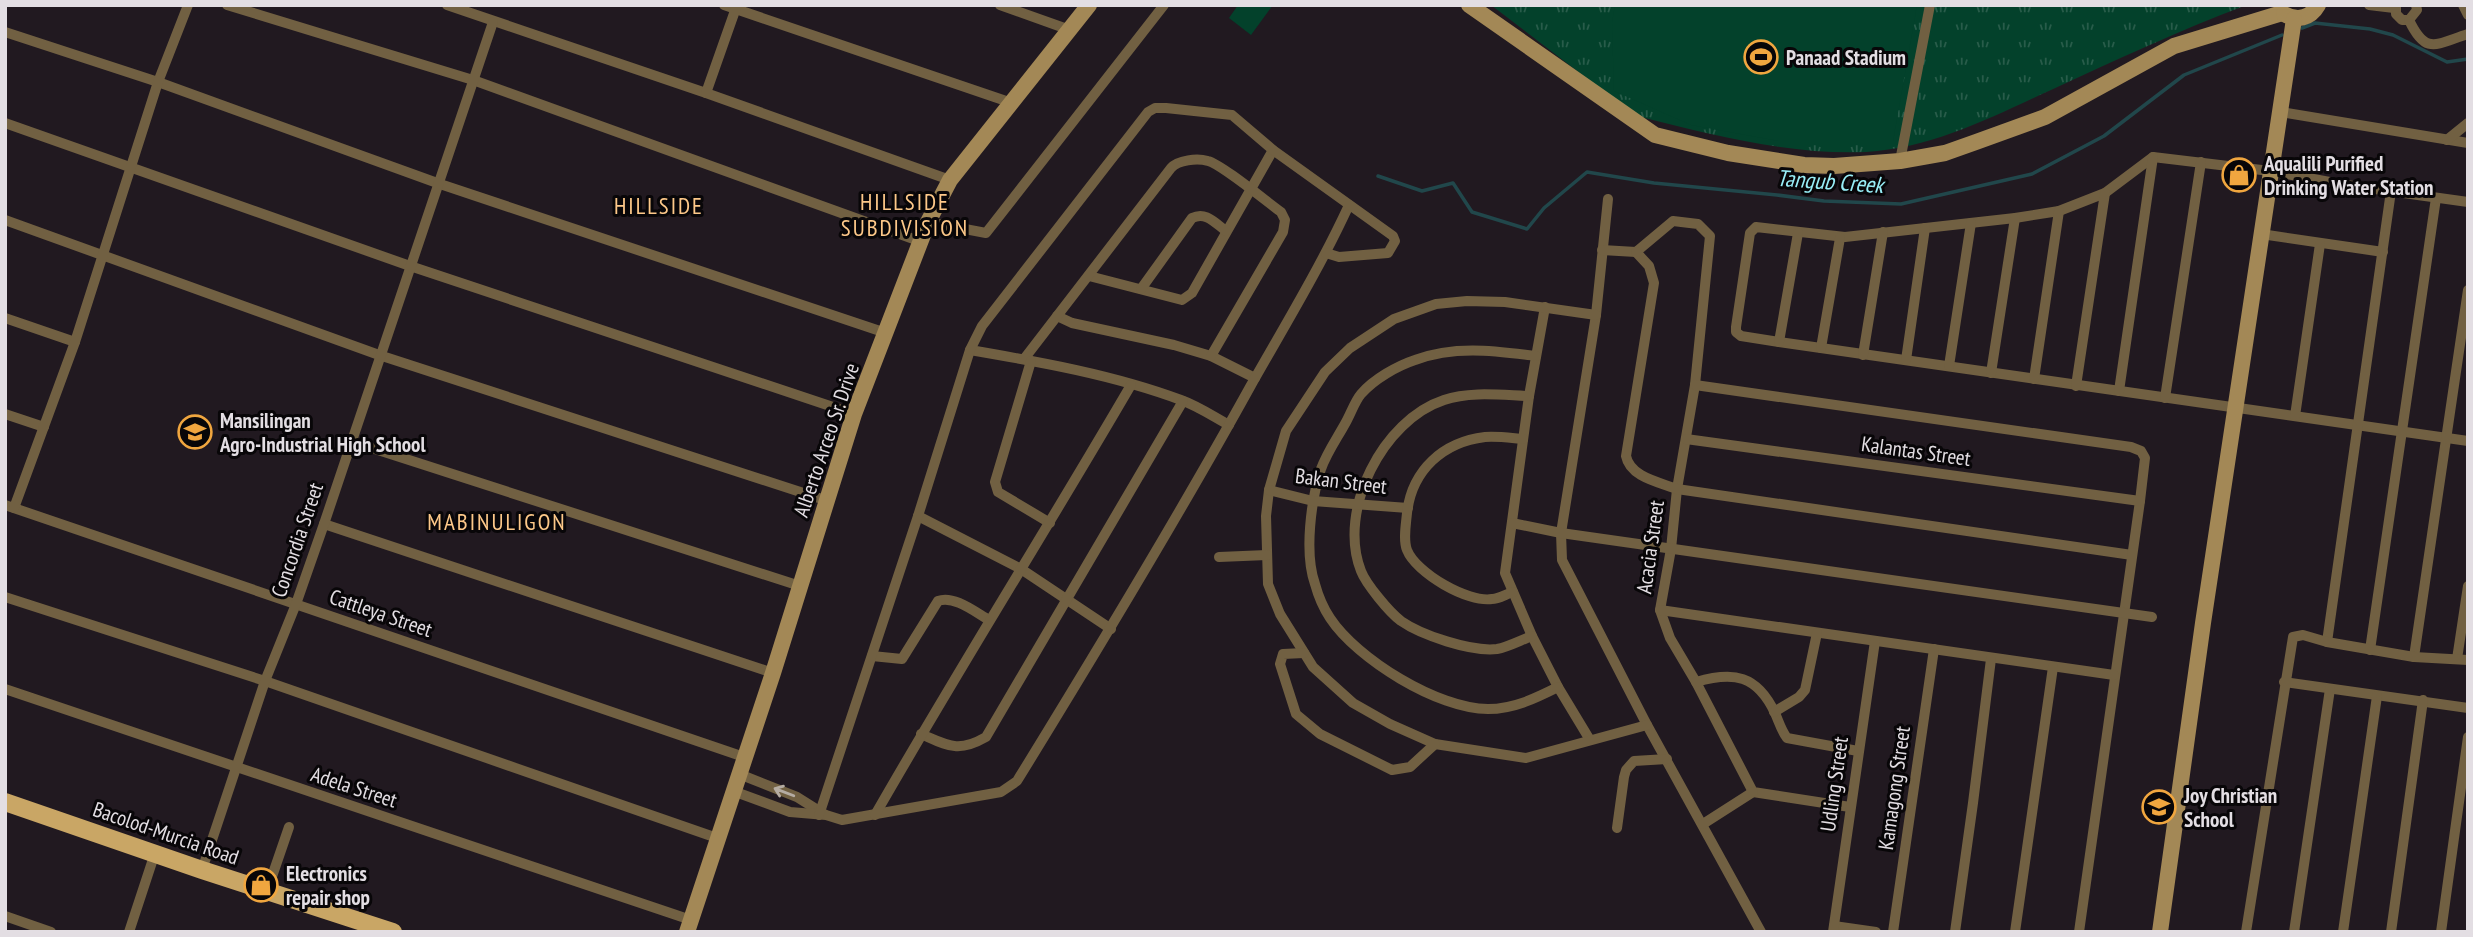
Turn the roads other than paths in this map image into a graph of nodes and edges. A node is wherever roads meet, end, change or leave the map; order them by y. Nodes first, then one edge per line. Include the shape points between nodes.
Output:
1 (188, 5) edge
2 (227, 5) edge
3 (447, 5) edge
4 (1000, 5) edge
5 (1089, 5) edge
6 (1469, 5) edge
7 (1930, 5) edge
8 (2318, 5) edge
9 (2369, 5) edge
10 (2416, 5) edge
11 (2463, 5) edge
12 (732, 7) edge
13 (1159, 7) edge
14 (2395, 7) edge
15 (2284, 12) edge
16 (2468, 15) edge
17 (2409, 20) junction
18 (493, 22) junction
19 (1070, 30) junction
20 (5, 32) edge
21 (2468, 34) edge
22 (473, 80) junction
23 (158, 82) junction
24 (706, 93) junction
25 (1012, 103) junction
26 (2281, 112) junction
27 (5, 123) edge
28 (2468, 123) edge
29 (2447, 140) junction
30 (2468, 144) edge
31 (1273, 150) junction
32 (2153, 157) junction
33 (1900, 161) junction
34 (2201, 162) junction
35 (131, 169) junction
36 (2270, 171) junction
37 (950, 180) junction
38 (440, 184) junction
39 (1252, 190) junction
40 (2391, 191) junction
41 (2105, 193) junction
42 (2436, 198) junction
43 (1608, 199) dead end
44 (2468, 202) edge
45 (1349, 205) junction
46 (2059, 211) junction
47 (2015, 218) junction
48 (5, 220) edge
49 (928, 222) junction
50 (1971, 223) junction
51 (1925, 228) junction
52 (1226, 231) junction
53 (1883, 232) junction
54 (1798, 233) junction
55 (2261, 234) junction
56 (1840, 238) junction
57 (919, 241) junction
58 (2320, 244) junction
59 (1602, 250) junction
60 (1636, 252) junction
61 (2383, 252) junction
62 (1326, 253) junction
63 (104, 254) junction
64 (410, 266) junction
65 (1089, 276) junction
66 (1141, 289) junction
67 (2468, 290) edge
68 (1545, 307) junction
69 (1596, 315) junction
70 (1057, 316) junction
71 (5, 318) edge
72 (886, 332) junction
73 (75, 342) junction
74 (1779, 342) junction
75 (1821, 348) junction
76 (970, 349) junction
77 (379, 355) junction
78 (1863, 355) junction
79 (1211, 356) junction
80 (1536, 356) junction
81 (1028, 360) junction
82 (1906, 360) junction
83 (1949, 366) junction
84 (1991, 373) junction
85 (1255, 378) junction
86 (2034, 379) junction
87 (1131, 385) junction
88 (1695, 385) junction
89 (2077, 386) junction
90 (2119, 391) junction
91 (1528, 396) junction
92 (2165, 398) junction
93 (1183, 401) junction
94 (2236, 408) junction
95 (5, 414) edge
96 (854, 414) junction
97 (2295, 416) junction
98 (1229, 425) junction
99 (2358, 425) junction
100 (44, 427) junction
101 (2403, 431) junction
102 (2447, 438) junction
103 (1523, 439) junction
104 (1686, 439) junction
105 (351, 441) junction
106 (2468, 441) edge
107 (1677, 489) junction
108 (1269, 490) junction
109 (828, 501) junction
110 (1313, 501) junction
111 (2140, 501) junction
112 (1359, 504) junction
113 (10, 507) edge
114 (1408, 508) junction
115 (918, 516) junction
116 (1050, 523) junction
117 (1512, 523) junction
118 (324, 524) junction
119 (1561, 533) junction
120 (1671, 549) junction
121 (1267, 555) junction
122 (2132, 555) junction
123 (1219, 557) dead end
124 (1021, 569) junction
125 (800, 586) junction
126 (2468, 586) edge
127 (1513, 592) junction
128 (5, 597) edge
129 (1066, 601) junction
130 (296, 604) junction
131 (1660, 610) junction
132 (2123, 614) junction
133 (2152, 617) dead end
134 (989, 620) junction
135 (1111, 629) junction
136 (1817, 633) junction
137 (1532, 636) junction
138 (1875, 641) junction
139 (2327, 642) junction
140 (1934, 649) junction
141 (2370, 650) junction
142 (1304, 653) junction
143 (872, 656) junction
144 (2414, 657) junction
145 (1991, 659) junction
146 (2462, 659) edge
147 (2053, 667) junction
148 (773, 673) junction
149 (2114, 675) junction
150 (265, 681) junction
151 (1696, 682) junction
152 (2284, 682) junction
153 (1558, 687) junction
154 (5, 689) edge
155 (2330, 689) junction
156 (2377, 696) junction
157 (2423, 700) junction
158 (2468, 708) edge
159 (1774, 712) junction
160 (1647, 725) junction
161 (921, 734) junction
162 (2468, 737) edge
163 (1590, 740) junction
164 (1435, 744) junction
165 (1858, 751) junction
166 (744, 757) junction
167 (1667, 759) junction
168 (237, 768) junction
169 (739, 774) junction
170 (733, 791) junction
171 (1753, 792) junction
172 (5, 802) edge
173 (1850, 807) junction
174 (822, 814) junction
175 (875, 815) junction
176 (1703, 824) junction
177 (289, 827) dead end
178 (1617, 828) dead end
179 (718, 838) junction
180 (155, 853) junction
181 (202, 870) junction
182 (267, 891) junction
183 (5, 916) edge
184 (689, 926) edge
185 (25, 927) edge
186 (1833, 929) edge
187 (386, 931) edge
188 (51, 932) edge
189 (129, 932) edge
190 (1761, 932) edge
191 (1876, 932) edge
192 (1893, 932) edge
193 (1955, 932) edge
194 (2015, 932) edge
195 (2079, 932) edge
196 (2160, 932) edge
197 (2246, 932) edge
198 (2294, 932) edge
199 (2343, 932) edge
200 (2391, 932) edge
201 (2441, 932) edge

1 - 23 street
2 - 22 street
3 - 18 street
4 - 19 street
5 - 19 street, Alberto Arceo Sr. Drive
6 - 33 street via 1655,135 1804,165
7 - 33 street
8 - 15 street via 2305,17
9 - 14 street
10 - 17 street
11 - 16 street
12 - 24 street
12 - 25 street
13 - 49 street via 986,233
14 - 17 street via 2402,20
15 - 26 street
15 - 33 street via 2174,46 2045,117 1945,153
17 - 21 street via 2425,44
18 - 22 street, Concordia Street
18 - 24 street
19 - 25 street, Alberto Arceo Sr. Drive
20 - 23 street
22 - 38 street, Concordia Street
22 - 57 street
23 - 35 street
23 - 38 street
24 - 37 street
25 - 37 street, Alberto Arceo Sr. Drive
26 - 29 street
26 - 36 street
27 - 35 street
28 - 29 street
29 - 30 street
31 - 39 street
31 - 45 street
31 - 76 street via 1232,115 1166,108 1148,112 982,326
32 - 34 street
32 - 41 street
32 - 90 street
34 - 36 street
34 - 92 street
35 - 63 street
35 - 64 street
36 - 40 street
36 - 55 street
37 - 49 street, Alberto Arceo Sr. Drive
38 - 64 street, Concordia Street
38 - 72 street
39 - 52 street
39 - 65 street via 1208,160 1175,163
39 - 79 street via 1281,212 1283,232
40 - 42 street
40 - 61 street
41 - 46 street
41 - 89 street
42 - 44 street
42 - 101 street
43 - 59 street
45 - 62 street
45 - 62 street via 1393,236 1393,247 1388,253 1362,257
46 - 47 street
46 - 86 street
47 - 50 street
47 - 84 street
48 - 63 street
49 - 57 street, Alberto Arceo Sr. Drive
50 - 51 street
50 - 83 street
51 - 53 street
51 - 82 street
52 - 66 street via 1188,297 1182,300
52 - 66 street via 1206,216 1192,218
53 - 56 street
53 - 78 street
54 - 56 street
54 - 74 street
54 - 74 street via 1756,227 1750,233 1736,332
55 - 58 street
55 - 94 street
56 - 75 street
57 - 72 street, Alberto Arceo Sr. Drive
58 - 61 street
58 - 97 street
59 - 60 street
59 - 69 street
60 - 88 street, Acacia Street via 1673,221 1698,224 1709,232
60 - 107 street via 1649,266 1654,283 1627,464 1633,471
61 - 99 street
62 - 85 street
63 - 73 street
63 - 77 street
64 - 77 street, Concordia Street
64 - 96 street
65 - 66 street
65 - 70 street
67 - 102 street
68 - 69 street
68 - 80 street
68 - 108 street via 1467,301 1436,304 1394,319 1350,348 1325,372 1286,431
69 - 119 street
70 - 79 street
70 - 81 street
71 - 73 street
72 - 96 street, Alberto Arceo Sr. Drive
73 - 100 street
74 - 75 street
75 - 78 street
76 - 81 street
76 - 115 street
77 - 105 street, Concordia Street
77 - 109 street
78 - 82 street
79 - 85 street
80 - 91 street
80 - 110 street via 1481,349 1416,359 1389,373 1361,394 1321,468
81 - 87 street
81 - 116 street via 995,482 998,492
82 - 83 street
83 - 84 street
84 - 86 street
85 - 98 street
86 - 89 street
87 - 93 street
87 - 116 street
88 - 104 street, Acacia Street
88 - 111 street via 2132,447 2145,458
89 - 90 street
90 - 92 street
91 - 103 street
91 - 112 street via 1472,395 1445,399 1420,410 1385,444 1370,468
92 - 94 street
93 - 98 street
93 - 129 street
94 - 97 street
94 - 196 street
95 - 100 street
96 - 109 street, Alberto Arceo Sr. Drive
97 - 99 street
98 - 135 street
99 - 101 street
99 - 139 street
100 - 113 street
101 - 102 street
101 - 141 street
102 - 106 street
102 - 144 street
103 - 114 street via 1487,437 1461,442 1437,454 1422,471
103 - 117 street
104 - 107 street, Acacia Street
104 - 111 street, Kalantas Street
105 - 118 street, Concordia Street
105 - 125 street
107 - 120 street, Acacia Street
107 - 122 street
108 - 110 street, Bakan Street
108 - 121 street
109 - 125 street, Alberto Arceo Sr. Drive
110 - 112 street, Bakan Street
110 - 153 street via 1310,544 1314,583 1330,618 1385,670 1455,703 1487,709 1521,704
111 - 122 street
112 - 114 street, Bakan Street
112 - 137 street via 1354,543 1361,572 1399,620 1459,645 1497,649
113 - 130 street, Cattleya Street
114 - 127 street via 1407,551 1424,571 1469,598 1492,599
115 - 124 street
115 - 143 street
116 - 124 street
117 - 119 street
117 - 127 street via 1505,573
118 - 130 street, Concordia Street
118 - 148 street
119 - 120 street
119 - 160 street via 1562,560
120 - 131 street, Acacia Street
120 - 132 street
121 - 123 street
121 - 142 street via 1268,584
122 - 132 street
124 - 129 street
124 - 134 street
125 - 148 street, Alberto Arceo Sr. Drive
126 - 146 street
127 - 137 street
128 - 150 street
129 - 135 street
129 - 161 street via 986,737 955,748
130 - 150 street, Concordia Street
130 - 166 street, Cattleya Street
131 - 136 street
131 - 151 street, Acacia Street via 1670,638
132 - 133 street
132 - 149 street
134 - 143 street via 944,599 938,601 902,659
134 - 161 street
135 - 175 street via 1010,788
136 - 138 street
136 - 159 street via 1805,690
137 - 153 street
138 - 140 street
138 - 165 street, Udling Street
139 - 141 street
139 - 152 street via 2293,637
140 - 145 street
140 - 192 street, Kamagong Street
141 - 144 street
142 - 164 street via 1353,703
142 - 164 street via 1283,654 1280,664 1296,714 1320,734 1392,770 1410,767
143 - 174 street
144 - 146 street
145 - 147 street
145 - 193 street
147 - 149 street
147 - 194 street
148 - 166 street, Alberto Arceo Sr. Drive
149 - 195 street
150 - 168 street, Concordia Street
150 - 179 street
151 - 159 street via 1719,675 1741,678 1756,685
151 - 171 street, Acacia Street
152 - 155 street
152 - 197 street
153 - 163 street
154 - 168 street, Adela Street
155 - 156 street
155 - 198 street
156 - 157 street
156 - 199 street
157 - 158 street
157 - 200 street
159 - 165 street via 1787,738
160 - 163 street
160 - 167 street
161 - 175 street
162 - 201 street
163 - 164 street via 1526,758
165 - 173 street, Udling Street
166 - 169 street, Alberto Arceo Sr. Drive
167 - 176 street
167 - 178 street via 1634,761 1626,770
168 - 181 street, Concordia Street
168 - 184 street, Adela Street
169 - 170 street, Alberto Arceo Sr. Drive
174 -> 169 street via 797,797
170 - 174 street via 790,812
170 - 179 street, Alberto Arceo Sr. Drive
171 - 173 street
171 - 176 street
172 - 180 main road, Bacolod-Murcia Road
173 - 186 street, Udling Street
174 - 175 street via 842,820
176 - 190 street
177 - 182 street
179 - 184 street, Alberto Arceo Sr. Drive
180 - 181 main road, Bacolod-Murcia Road
180 - 189 street
181 - 182 main road, Bacolod-Murcia Road
182 - 187 main road, Bacolod-Murcia Road
183 - 185 street
185 - 188 street
186 - 191 street

